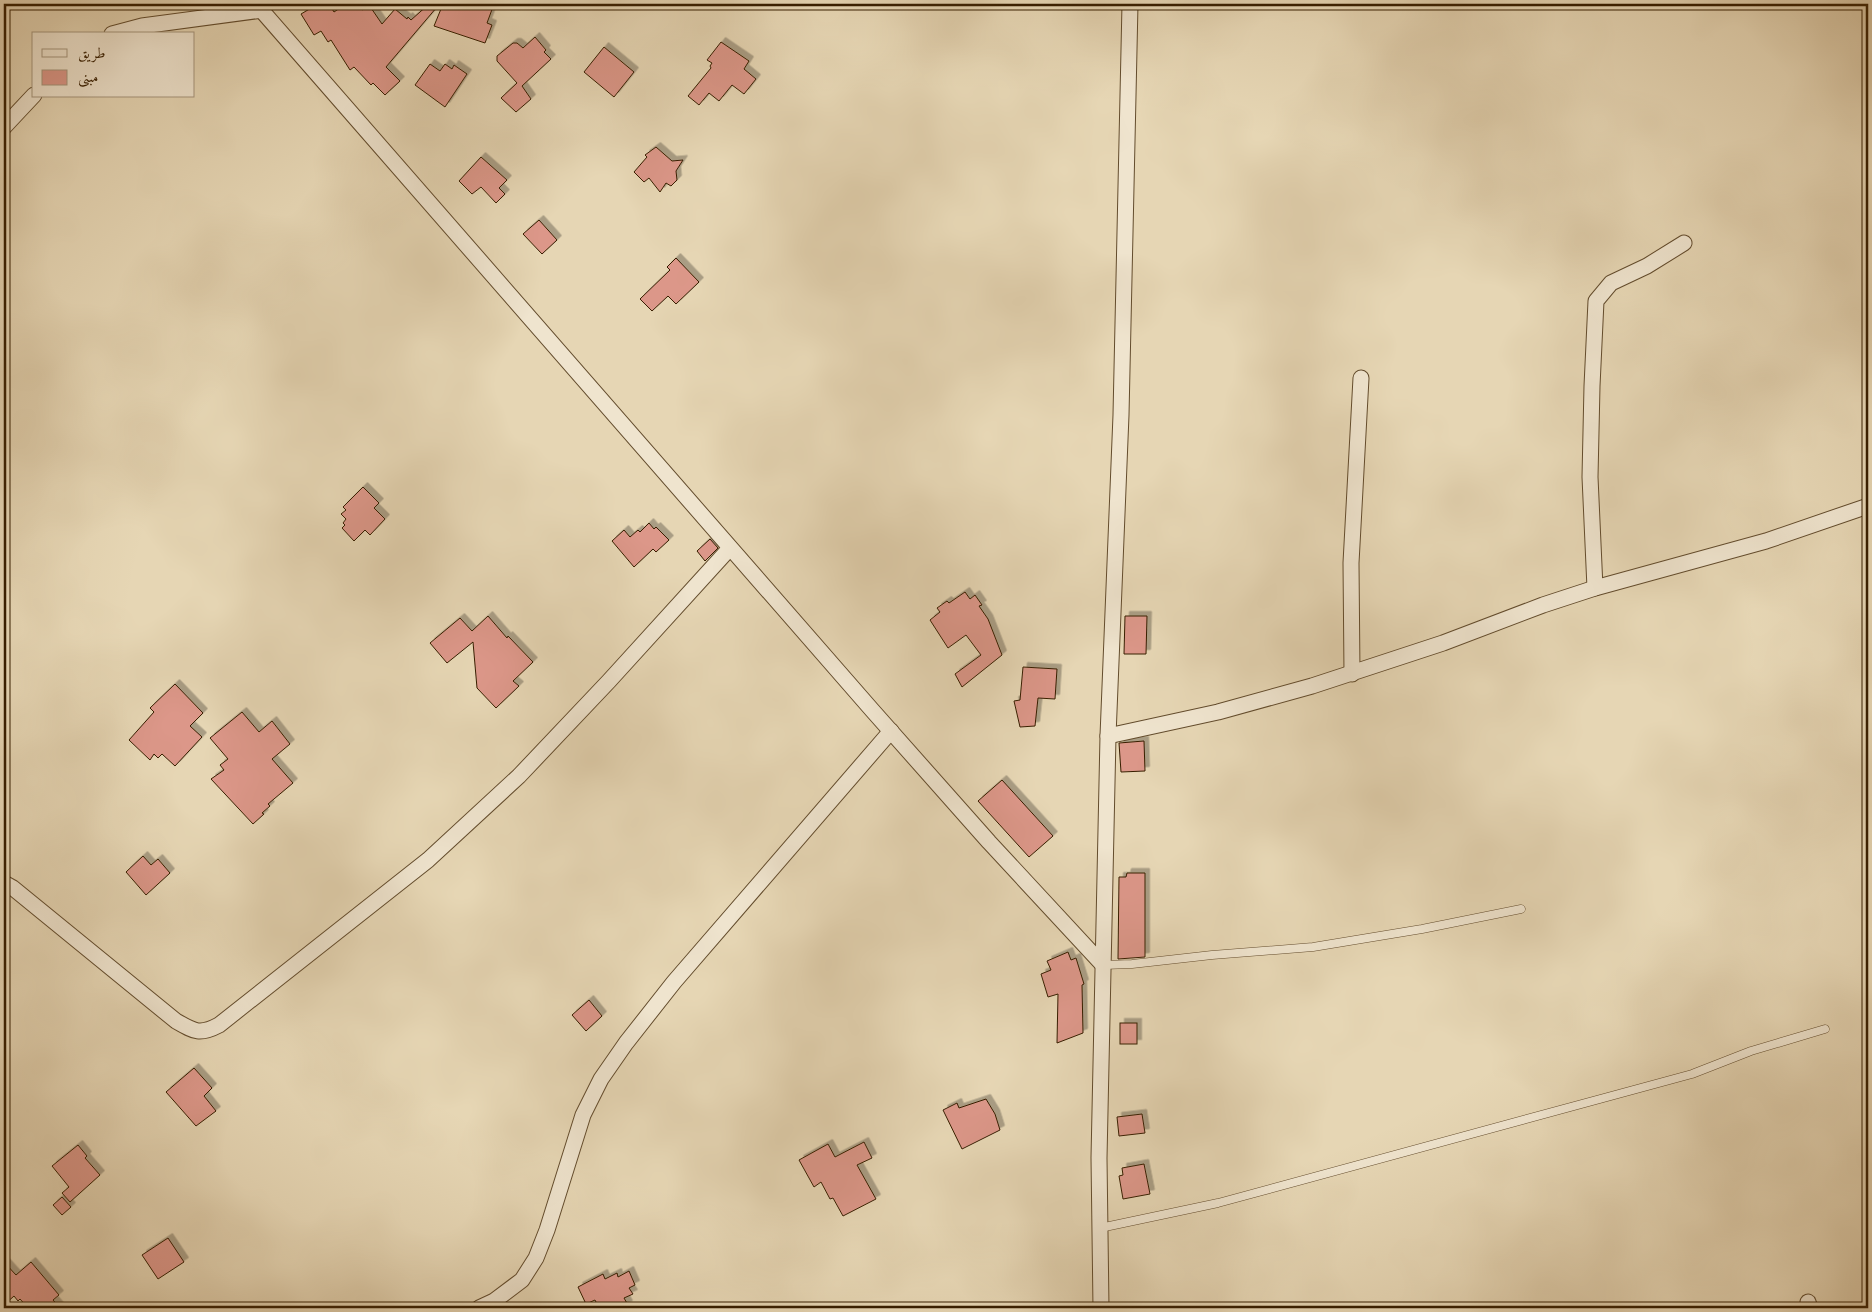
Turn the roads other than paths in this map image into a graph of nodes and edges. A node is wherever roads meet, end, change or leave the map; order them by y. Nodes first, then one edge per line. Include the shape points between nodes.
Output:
1 (1130, 4) edge
2 (259, 7) edge
3 (120, 32) edge
4 (32, 97) edge
5 (4, 127) edge
6 (1684, 243) dead end
7 (1361, 378) dead end
8 (1868, 506) edge
9 (730, 548) junction
10 (1595, 588) junction
11 (1352, 674) junction
12 (890, 731) junction
13 (1108, 736) junction
14 (4, 883) edge
15 (1521, 909) dead end
16 (1103, 965) junction
17 (1825, 1029) dead end
18 (1100, 1228) junction
19 (479, 1308) edge
20 (1101, 1308) edge

1 - 13 street via 1121,425
2 - 3 street
2 - 9 street
4 - 5 street
6 - 10 street via 1611,283 1596,301 1590,477
7 - 11 street via 1351,564
8 - 10 street via 1766,541
9 - 12 street
9 - 14 street via 512,783 428,860 219,1025 205,1032 192,1031 176,1021
10 - 11 street
11 - 13 street via 1218,712
12 - 16 street
12 - 19 street via 674,982 626,1043 601,1079 583,1115 536,1258 522,1280
13 - 16 street
15 - 16 lane via 1313,946
16 - 18 street
17 - 18 lane via 1750,1051 1692,1074 1218,1203
18 - 20 street

